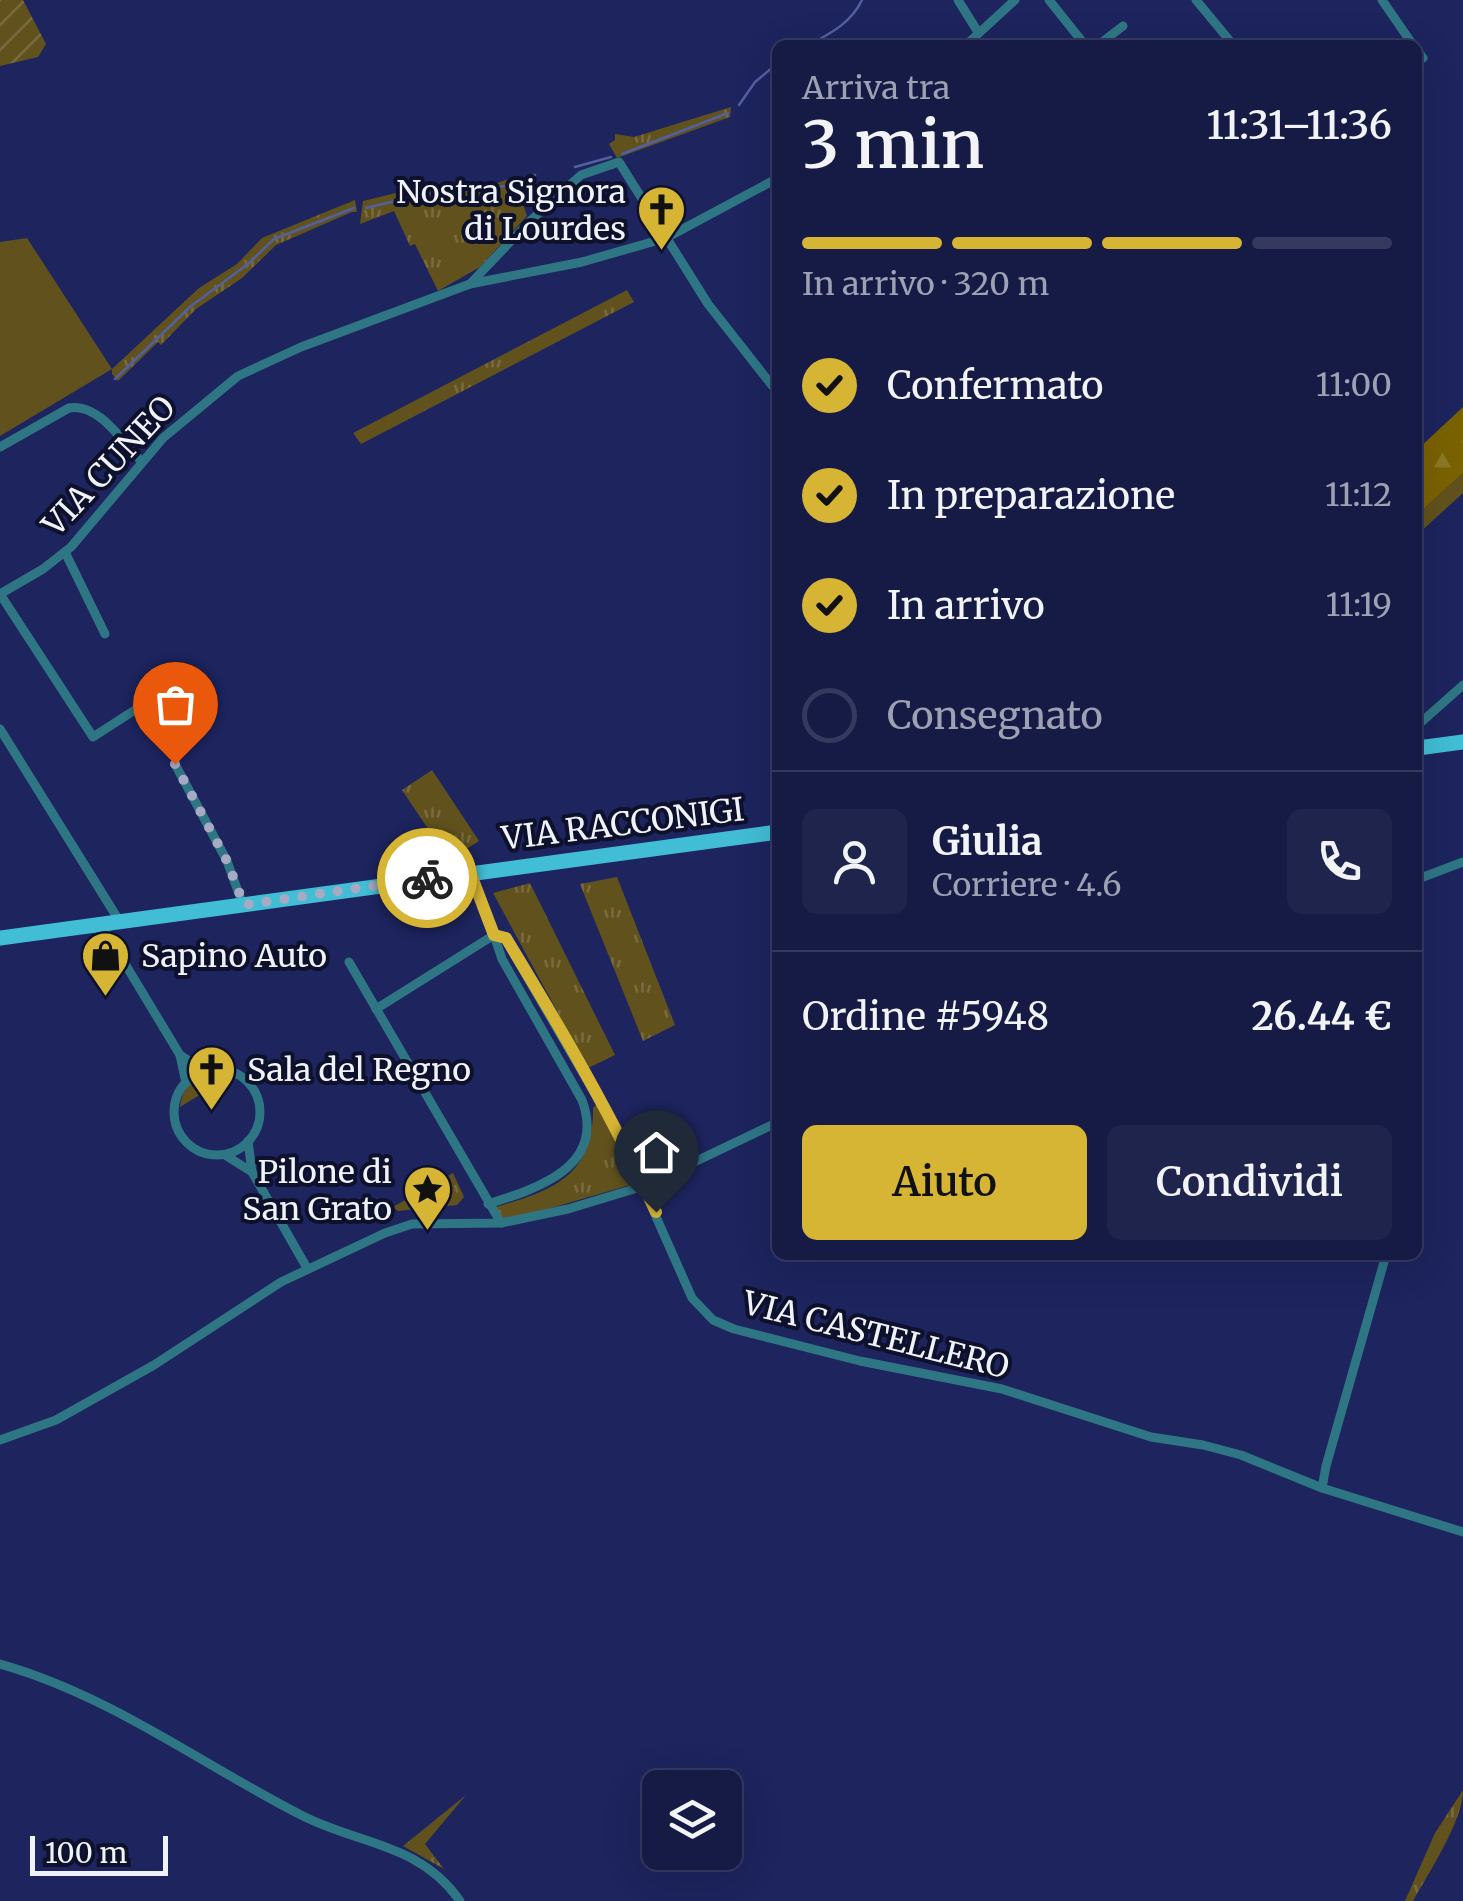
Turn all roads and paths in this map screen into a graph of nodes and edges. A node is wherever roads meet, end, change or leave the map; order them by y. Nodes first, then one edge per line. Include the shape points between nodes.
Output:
1 (958, 0) edge
2 (1049, 0) edge
3 (1196, 0) edge
4 (1382, 0) edge
5 (1010, 2) edge
6 (1122, 26) dead end
7 (978, 32) junction
8 (971, 40) edge
9 (1081, 40) edge
10 (1105, 40) edge
11 (1230, 40) edge
12 (1410, 40) edge
13 (772, 181) edge
14 (666, 238) junction
15 (470, 284) junction
16 (772, 385) edge
17 (0, 447) edge
18 (141, 461) junction
19 (64, 552) junction
20 (0, 594) edge
21 (105, 634) dead end
22 (1463, 686) edge
23 (140, 706) dead end
24 (1422, 722) edge
25 (0, 728) edge
26 (1463, 742) edge
27 (1422, 747) edge
28 (175, 764) dead end
29 (772, 833) edge
30 (1463, 862) edge
31 (470, 872) junction
32 (1422, 877) edge
33 (244, 905) junction
34 (120, 922) junction
35 (101, 924) junction
36 (494, 935) junction
37 (0, 938) edge
38 (350, 962) dead end
39 (376, 1009) junction
40 (180, 1054) junction
41 (205, 1071) junction
42 (186, 1082) junction
43 (772, 1125) edge
44 (248, 1141) junction
45 (225, 1154) junction
46 (252, 1172) junction
47 (644, 1186) junction
48 (488, 1204) junction
49 (501, 1224) junction
50 (1385, 1260) edge
51 (307, 1268) junction
52 (0, 1440) edge
53 (1322, 1488) junction
54 (1463, 1532) edge
55 (0, 1664) edge
56 (460, 1901) edge

1 - 7 street
2 - 9 street
3 - 11 street
4 - 12 street
5 - 7 street
6 - 10 street
7 - 8 street
13 - 14 street, VIA CUNEO
14 - 15 street, VIA CUNEO
14 - 15 street via 619,162 581,175
14 - 16 street
15 - 18 street, VIA CUNEO via 238,376
17 - 18 street via 81,406
18 - 19 street, VIA CUNEO
19 - 20 street, VIA CUNEO
19 - 21 street
20 - 23 street via 93,736
22 - 24 street
25 - 34 street
26 - 27 main road
28 - 33 street
29 - 31 main road, VIA RACCONIGI
30 - 32 street
31 - 33 main road, VIA RACCONIGI
31 - 36 street, VIA CASTELLERO
33 - 34 main road, VIA RACCONIGI
34 - 35 main road, VIA RACCONIGI
35 - 37 main road, VIA RACCONIGI
35 - 40 street
36 - 39 street
36 - 47 street, VIA CASTELLERO via 512,948
36 - 48 street via 582,1100 586,1123 578,1156 562,1173
38 - 39 street
39 - 48 street
40 - 41 street
40 - 42 street
41 - 42 street
41 - 44 street via 232,1072 254,1090 260,1116
42 - 45 street via 175,1104 177,1127 201,1152
43 - 47 street
44 - 45 street
44 - 46 street
45 - 46 street
46 - 51 street
47 - 49 street
47 - 53 street, VIA CASTELLERO via 692,1298 724,1325 860,1362 1002,1389 1129,1431 1241,1455
48 - 49 street
49 - 51 street via 412,1224
50 - 53 street
51 - 52 street via 56,1420
53 - 54 street, VIA CASTELLERO
55 - 56 street via 78,1691 304,1817 415,1858

